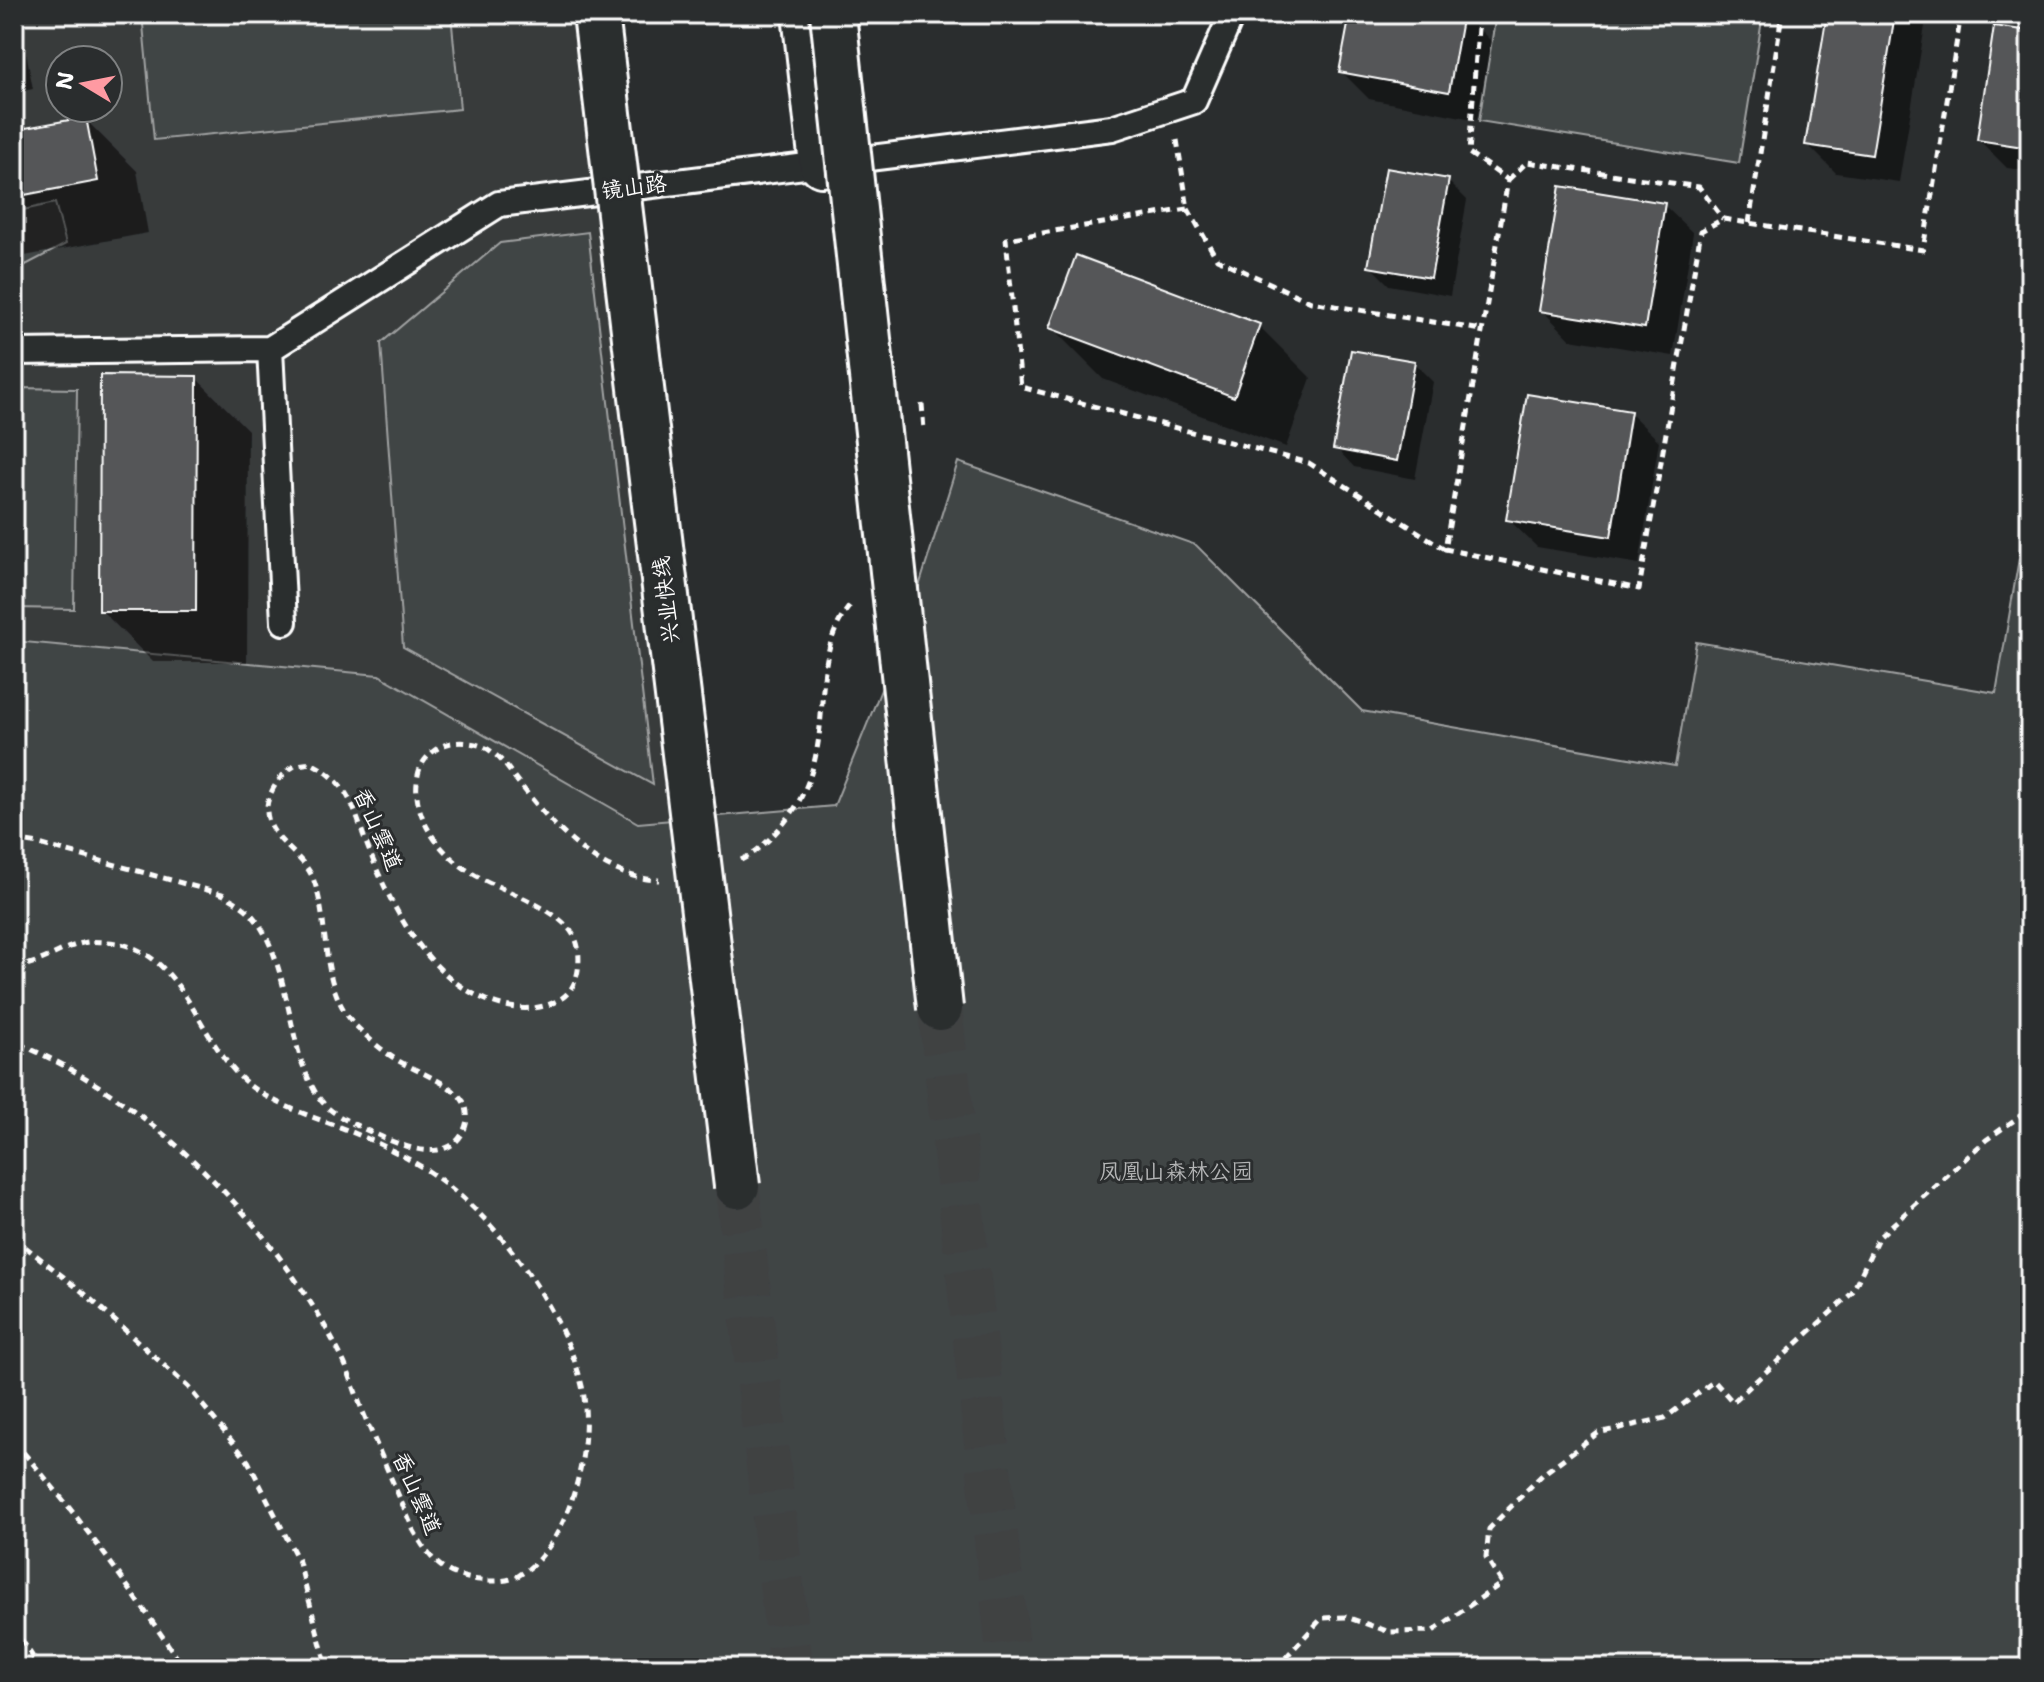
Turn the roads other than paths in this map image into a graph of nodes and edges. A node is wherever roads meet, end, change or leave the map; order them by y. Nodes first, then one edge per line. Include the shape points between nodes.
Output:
1 (596, 14) edge
2 (805, 14) edge
3 (833, 14) edge
4 (1232, 14) edge
5 (822, 164) junction
6 (270, 349) junction
7 (14, 352) edge
8 (284, 622) dead end
9 (940, 1008) tunnel mouth
10 (737, 1186) tunnel mouth

1 - 10 main road, 兴业快线, bridge
2 - 5 main road
3 - 9 main road, bridge
4 - 5 lane, 镜山路 via 1194,101 1112,128
5 - 6 lane, 镜山路 via 499,204
6 - 7 lane
6 - 8 lane

